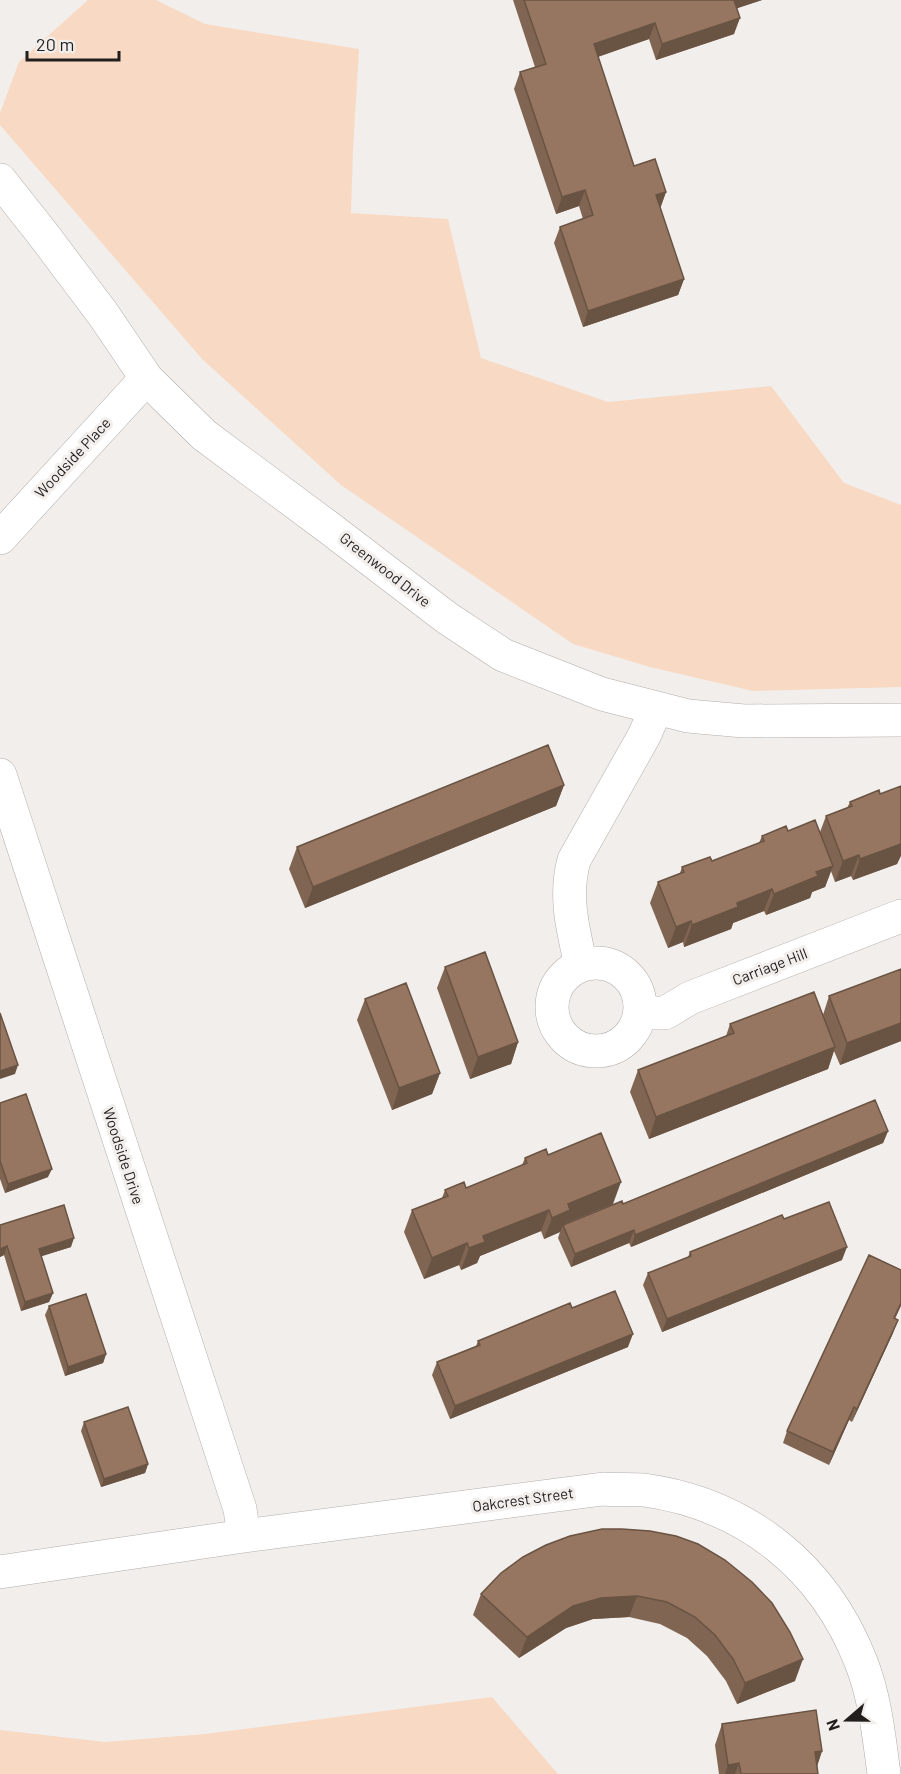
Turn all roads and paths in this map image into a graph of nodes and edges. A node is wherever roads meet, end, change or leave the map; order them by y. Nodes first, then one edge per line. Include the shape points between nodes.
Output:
1 (0, 180) edge
2 (147, 379) junction
3 (0, 538) edge
4 (656, 709) junction
5 (901, 720) edge
6 (0, 775) edge
7 (901, 916) edge
8 (581, 965) junction
9 (640, 1013) junction
10 (244, 1536) junction
11 (0, 1572) edge
12 (884, 1774) edge

1 - 2 street, Greenwood Drive via 103,314
2 - 3 street, Woodside Place
2 - 4 street, Greenwood Drive via 204,435 447,618 503,655 602,694
4 - 5 street, Greenwood Drive via 744,721
4 - 8 street via 573,860 569,904
6 - 10 street, Woodside Drive via 240,1509
7 - 9 street, Carriage Hill via 690,998 665,1013
8 - 9 street via 613,965 626,974 639,995
8 - 9 street via 561,979 551,1006 562,1036 574,1046 587,1050 612,1048 625,1040
10 - 11 street, Oakcrest Street
10 - 12 street, Oakcrest Street via 603,1489 643,1490 689,1500 732,1517 772,1542 824,1594 846,1628 862,1665

